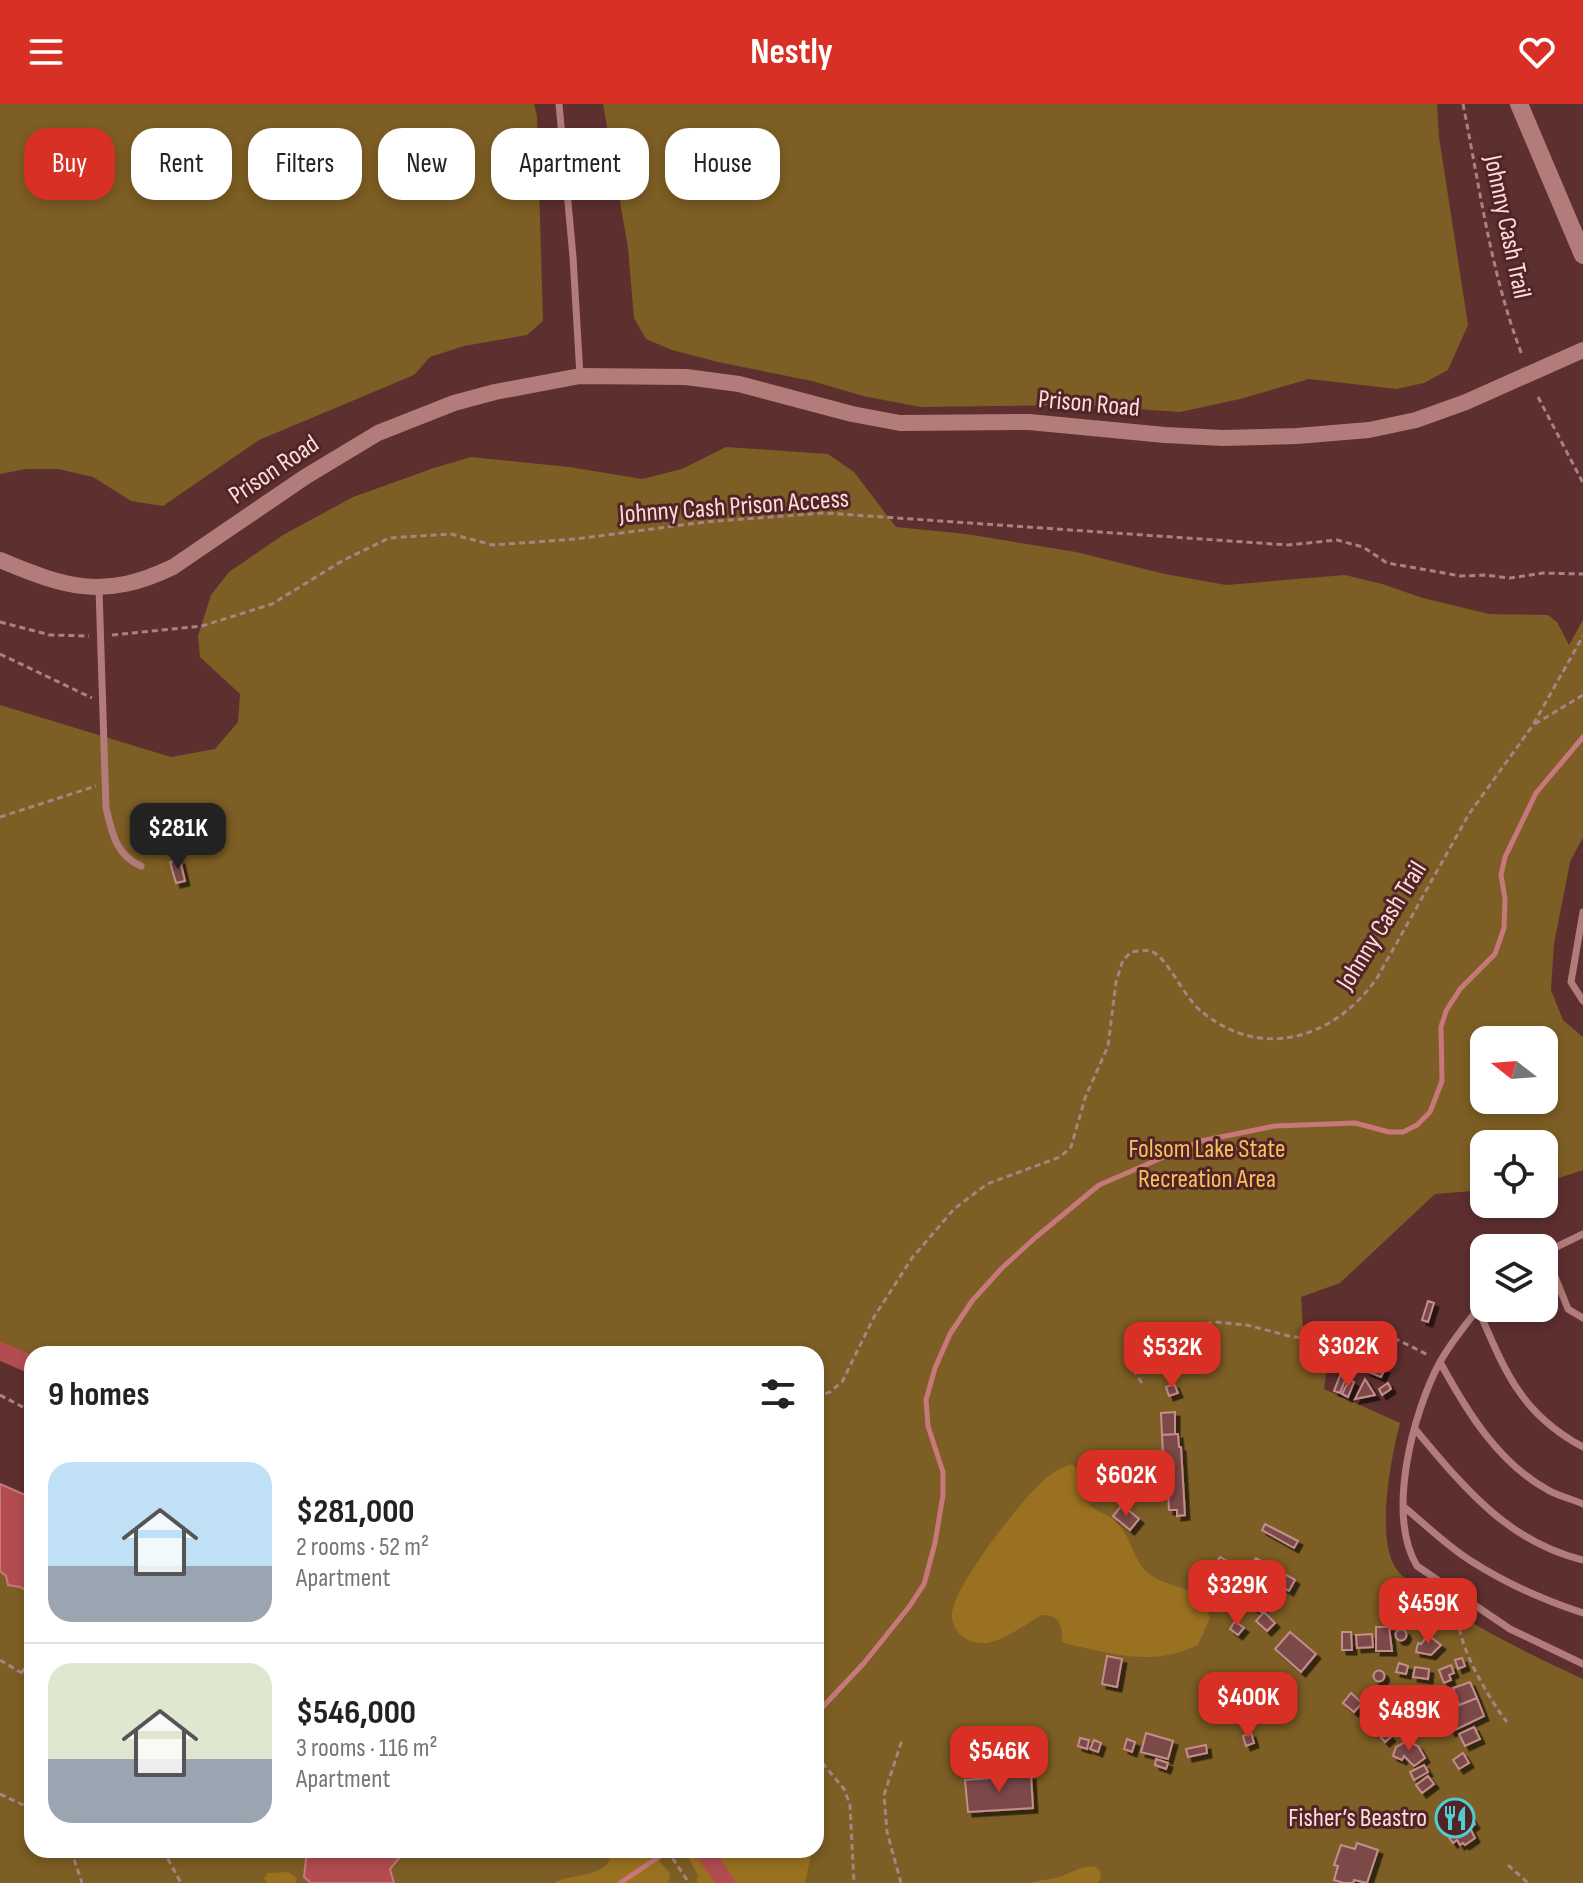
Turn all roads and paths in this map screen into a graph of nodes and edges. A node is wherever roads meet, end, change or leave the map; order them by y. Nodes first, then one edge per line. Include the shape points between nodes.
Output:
1 (559, 104) edge
2 (1463, 104) edge
3 (1519, 104) edge
4 (1583, 255) edge
5 (1583, 350) edge
6 (1522, 355) dead end
7 (580, 376) junction
8 (1538, 397) dead end
9 (1583, 483) edge
10 (0, 560) edge
11 (1583, 574) edge
12 (99, 589) junction
13 (0, 622) edge
14 (101, 636) junction
15 (1583, 636) edge
16 (0, 654) edge
17 (1583, 695) edge
18 (103, 703) junction
19 (1533, 725) junction
20 (105, 783) junction
21 (0, 817) edge
22 (141, 866) dead end
23 (1583, 912) edge
24 (1583, 1001) edge
25 (1583, 1234) edge
26 (1558, 1246) edge
27 (1558, 1285) edge
28 (1470, 1318) edge
29 (1583, 1318) edge
30 (1484, 1322) edge
31 (1440, 1362) junction
32 (1142, 1383) dead end
33 (824, 1394) edge
34 (0, 1395) edge
35 (24, 1408) edge
36 (1414, 1429) junction
37 (1583, 1447) edge
38 (1583, 1504) edge
39 (1404, 1507) junction
40 (1583, 1560) edge
41 (1466, 1600) junction
42 (1583, 1613) edge
43 (0, 1660) edge
44 (1583, 1664) edge
45 (24, 1669) edge
46 (21, 1673) junction
47 (24, 1675) edge
48 (1507, 1722) dead end
49 (902, 1740) dead end
50 (824, 1765) edge
51 (0, 1794) edge
52 (24, 1805) edge
53 (74, 1858) edge
54 (167, 1858) edge
55 (673, 1858) edge
56 (1508, 1865) dead end
57 (82, 1883) edge
58 (181, 1883) edge
59 (689, 1883) edge
60 (854, 1883) edge
61 (901, 1883) edge
62 (1528, 1883) edge

1 - 7 lane
2 - 6 path, Johnny Cash Trail via 1492,262
3 - 4 main road
5 - 7 street, Prison Road via 1416,420 1369,430 1267,437 1165,435 1029,422 900,423 739,384 686,377
7 - 12 street, Prison Road via 495,392 378,433 173,567
8 - 9 path
10 - 12 street, Prison Road via 45,579
11 - 14 path, Johnny Cash Prison Access via 1461,576 1387,563 1363,547 1337,540 1288,545 825,513 493,545 451,534 389,538 272,604 202,626
12 - 14 lane
13 - 14 path, Johnny Cash Prison Access via 50,635
14 - 18 lane
15 - 19 path, Johnny Cash Trail
16 - 18 path
17 - 19 path
18 - 20 lane
19 - 33 path, Johnny Cash Trail via 1469,814 1377,978 1359,1002 1322,1028 1294,1037 1238,1032 1199,1010 1157,953 1131,952 1116,982 1108,1046 1071,1147 1060,1157 987,1184 954,1209 881,1305 842,1382
20 - 21 path
20 - 22 lane via 113,840
23 - 24 lane via 1571,982
25 - 26 lane
27 - 29 lane via 1568,1309
28 - 31 lane
30 - 37 lane via 1521,1397
31 - 32 path via 1396,1339 1293,1337 1215,1322 1137,1338 1130,1362
31 - 36 lane
31 - 38 lane via 1484,1432 1512,1465 1548,1491
34 - 35 path
36 - 39 lane
36 - 40 lane via 1471,1495 1504,1523
39 - 41 lane via 1408,1552 1417,1566
39 - 42 lane via 1468,1560 1505,1582
41 - 44 lane via 1510,1629
41 - 48 path via 1457,1624
43 - 46 path
45 - 46 path
46 - 47 path
49 - 61 path via 884,1795 887,1832
50 - 60 path via 850,1805
51 - 52 path
53 - 57 path
54 - 58 path
55 - 59 path
56 - 62 path

